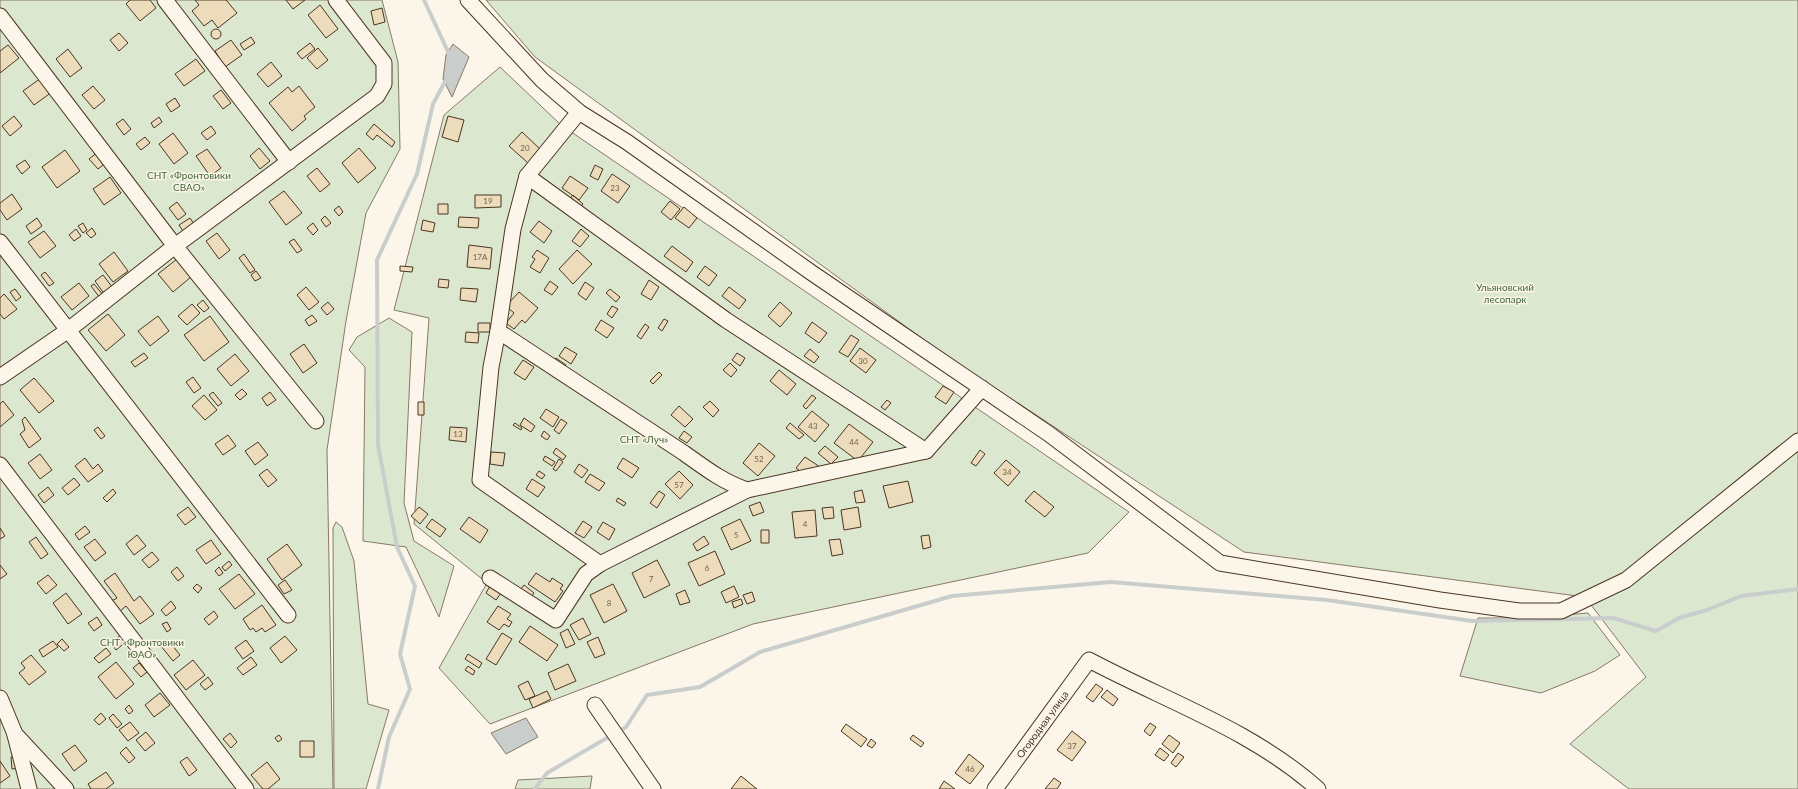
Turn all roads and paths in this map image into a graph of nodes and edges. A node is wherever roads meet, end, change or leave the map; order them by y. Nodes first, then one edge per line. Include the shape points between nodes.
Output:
1 (164, 0) edge
2 (336, 0) edge
3 (468, 0) edge
4 (0, 16) edge
5 (579, 112) junction
6 (289, 162) junction
7 (527, 176) junction
8 (0, 242) edge
9 (175, 246) junction
10 (67, 331) junction
11 (498, 331) junction
12 (0, 377) edge
13 (982, 388) junction
14 (316, 421) dead end
15 (1798, 441) edge
16 (926, 451) junction
17 (0, 465) edge
18 (747, 490) junction
19 (600, 564) junction
20 (490, 578) dead end
21 (288, 615) dead end
22 (0, 698) edge
23 (595, 704) dead end
24 (15, 734) junction
25 (29, 789) edge
26 (66, 789) edge
27 (246, 789) edge
28 (653, 789) edge
29 (996, 789) edge
30 (1318, 789) edge

1 - 6 street
2 - 6 street via 384,63 384,84 377,96
3 - 5 street via 542,80
4 - 9 street
5 - 7 street
5 - 13 street via 627,142 812,273
6 - 9 street
7 - 11 street via 513,229
7 - 16 street via 726,320
8 - 10 street
9 - 10 street
9 - 14 street
10 - 12 street
10 - 21 street
11 - 18 street via 714,475 730,485
11 - 19 street via 491,366 480,480
13 - 15 street via 1049,434 1220,563 1519,611 1561,611 1626,580
13 - 16 street
16 - 18 street
17 - 27 street
18 - 19 street
19 - 20 street via 586,574 556,620
22 - 24 street
23 - 28 street
24 - 25 street
24 - 26 street
29 - 30 street, Огородная улица via 1089,660 1224,725 1296,769

